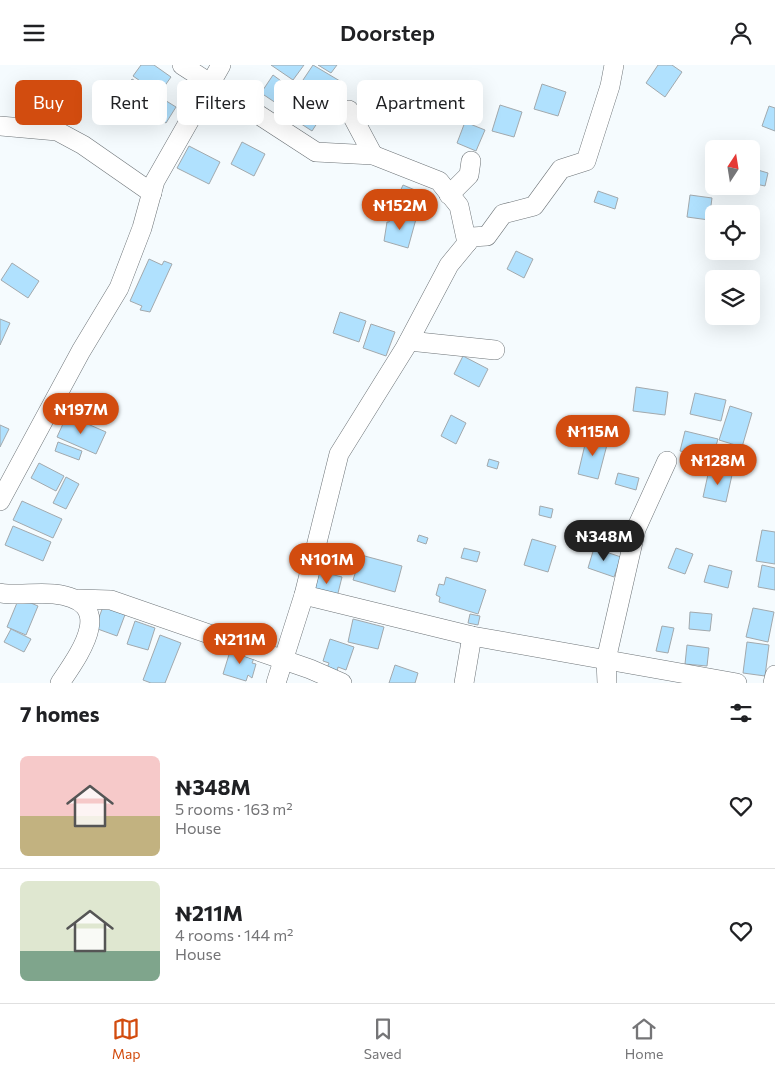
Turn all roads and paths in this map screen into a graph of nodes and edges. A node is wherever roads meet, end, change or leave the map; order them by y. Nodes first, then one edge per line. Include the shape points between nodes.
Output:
1 (182, 65) edge
2 (221, 65) edge
3 (614, 65) edge
4 (205, 80) edge
5 (212, 80) edge
6 (349, 110) dead end
7 (264, 118) edge
8 (186, 125) edge
9 (0, 126) edge
10 (373, 155) junction
11 (471, 161) dead end
12 (152, 193) junction
13 (449, 195) junction
14 (467, 243) junction
15 (409, 341) junction
16 (495, 350) dead end
17 (667, 461) dead end
18 (0, 501) edge
19 (0, 593) edge
20 (304, 595) junction
21 (78, 599) junction
22 (472, 636) junction
23 (284, 660) junction
24 (606, 660) junction
25 (775, 675) edge
26 (60, 683) edge
27 (276, 683) edge
28 (342, 683) edge
29 (464, 683) edge
30 (608, 683) edge
31 (737, 683) edge
32 (773, 683) edge

1 - 4 street
2 - 5 street
3 - 14 street via 586,161 560,169 534,206 503,214 487,236 472,237
6 - 10 street
7 - 10 street via 316,152
8 - 12 street via 155,181
9 - 12 street via 57,131
10 - 13 street via 439,181
11 - 13 street via 468,175
12 - 18 street via 119,288
13 - 14 street via 459,206
14 - 15 street via 449,265
15 - 16 street
15 - 20 street via 339,454
17 - 24 street via 636,529
19 - 21 street via 53,594
20 - 22 street
20 - 23 street
21 - 23 street via 111,600
21 - 26 street via 86,606 90,625 87,638
22 - 24 street
22 - 29 street
23 - 27 street
23 - 28 street
24 - 30 street
24 - 31 street
25 - 32 street

